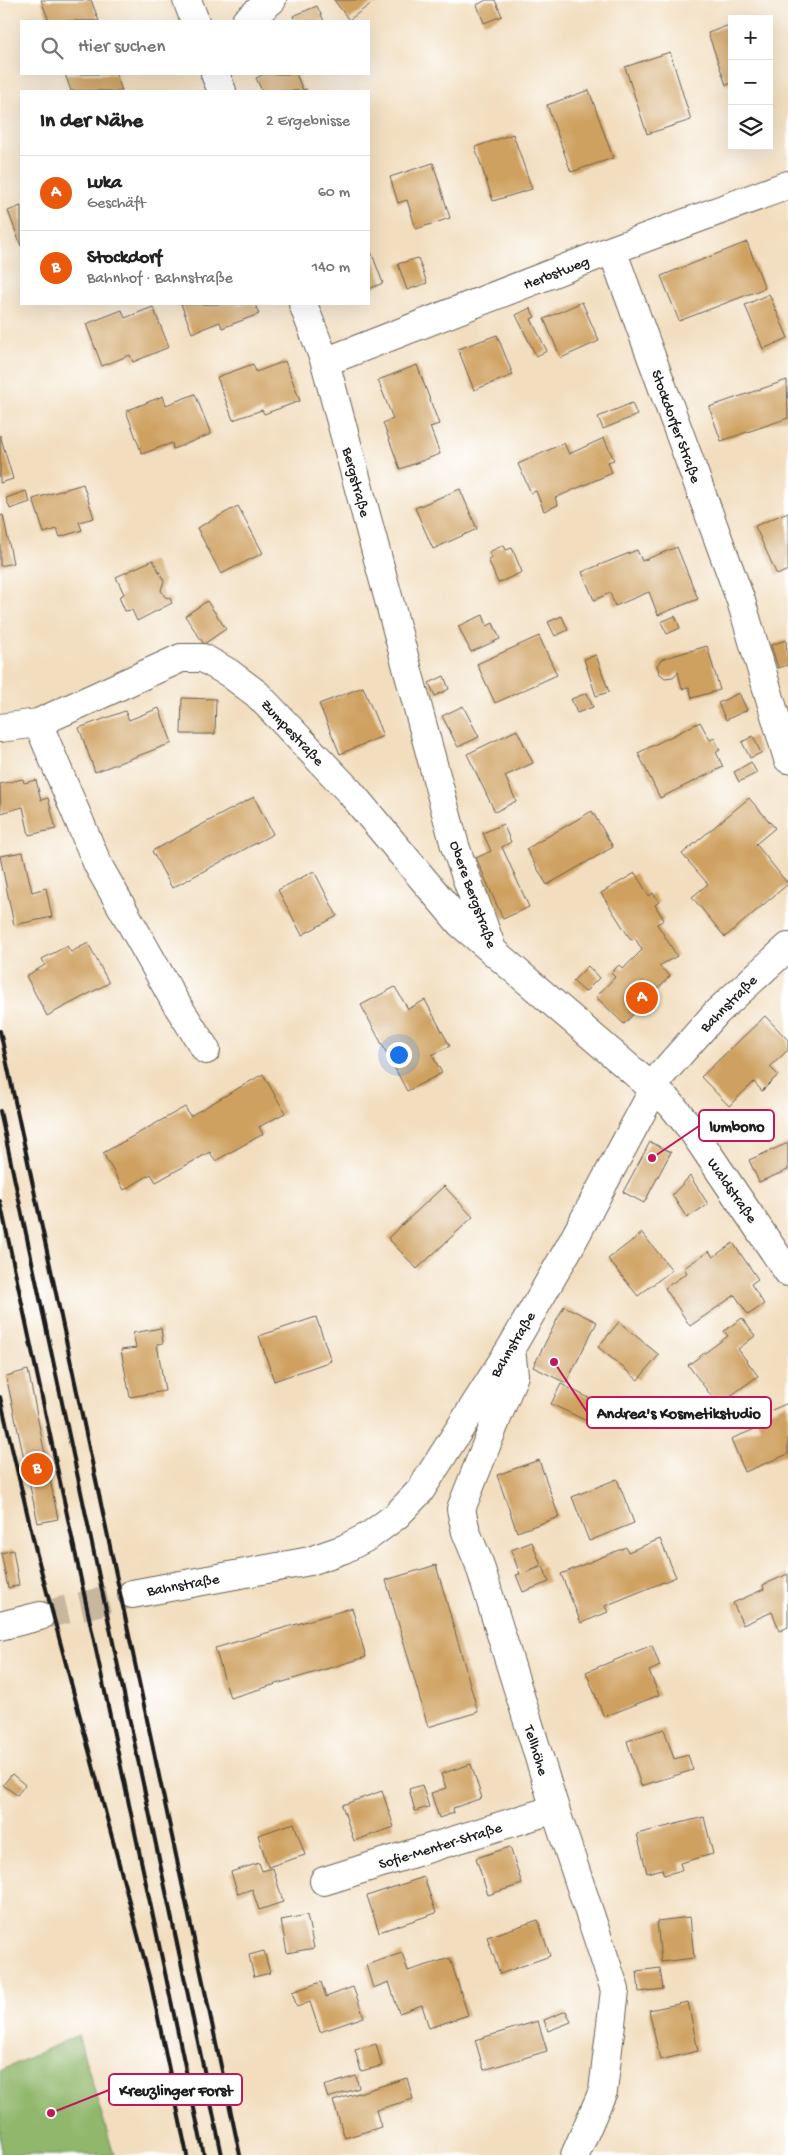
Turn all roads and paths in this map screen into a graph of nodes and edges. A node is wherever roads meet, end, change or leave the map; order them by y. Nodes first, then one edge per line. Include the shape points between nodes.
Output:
1 (187, 0) edge
2 (272, 0) edge
3 (195, 20) edge
4 (247, 20) edge
5 (215, 75) edge
6 (222, 90) edge
7 (788, 185) edge
8 (612, 250) junction
9 (303, 305) edge
10 (325, 362) junction
11 (405, 663) joint
12 (38, 723) junction
13 (0, 728) edge
14 (788, 759) edge
15 (788, 948) edge
16 (493, 951) junction
17 (206, 1050) dead end
18 (654, 1090) junction
19 (788, 1272) edge
20 (510, 1348) junction
21 (132, 1594) tunnel mouth
22 (40, 1616) tunnel mouth
23 (0, 1626) edge
24 (555, 1809) junction
25 (324, 1880) dead end
26 (575, 2155) edge

1 - 3 street
2 - 4 street
5 - 6 street
7 - 8 street, Herbstweg
8 - 10 street, Herbstweg
8 - 14 street, Stockdorfer Straße via 742,601
9 - 10 street, Bergstraße
10 - 11 street, Bergstraße
11 - 16 street, Obere Bergstraße via 455,846
12 - 13 street, Zumpestraße
12 - 16 street, Zumpestraße via 180,658 203,658 257,694 350,792 460,924
12 - 17 street via 98,865
15 - 18 street, Bahnstraße via 717,1012 673,1060
16 - 18 street, Obere Bergstraße
18 - 19 street, Waldstraße via 670,1103 692,1130
18 - 20 street, Bahnstraße via 570,1248
20 - 21 street, Bahnstraße via 420,1491 396,1516 368,1536 310,1561
20 - 24 street, Tellhöhe via 514,1375 461,1509
22 - 23 street
24 - 25 street, Sofie-Menter-Straße
24 - 26 street, Tellhöhe via 615,1990 603,2091

